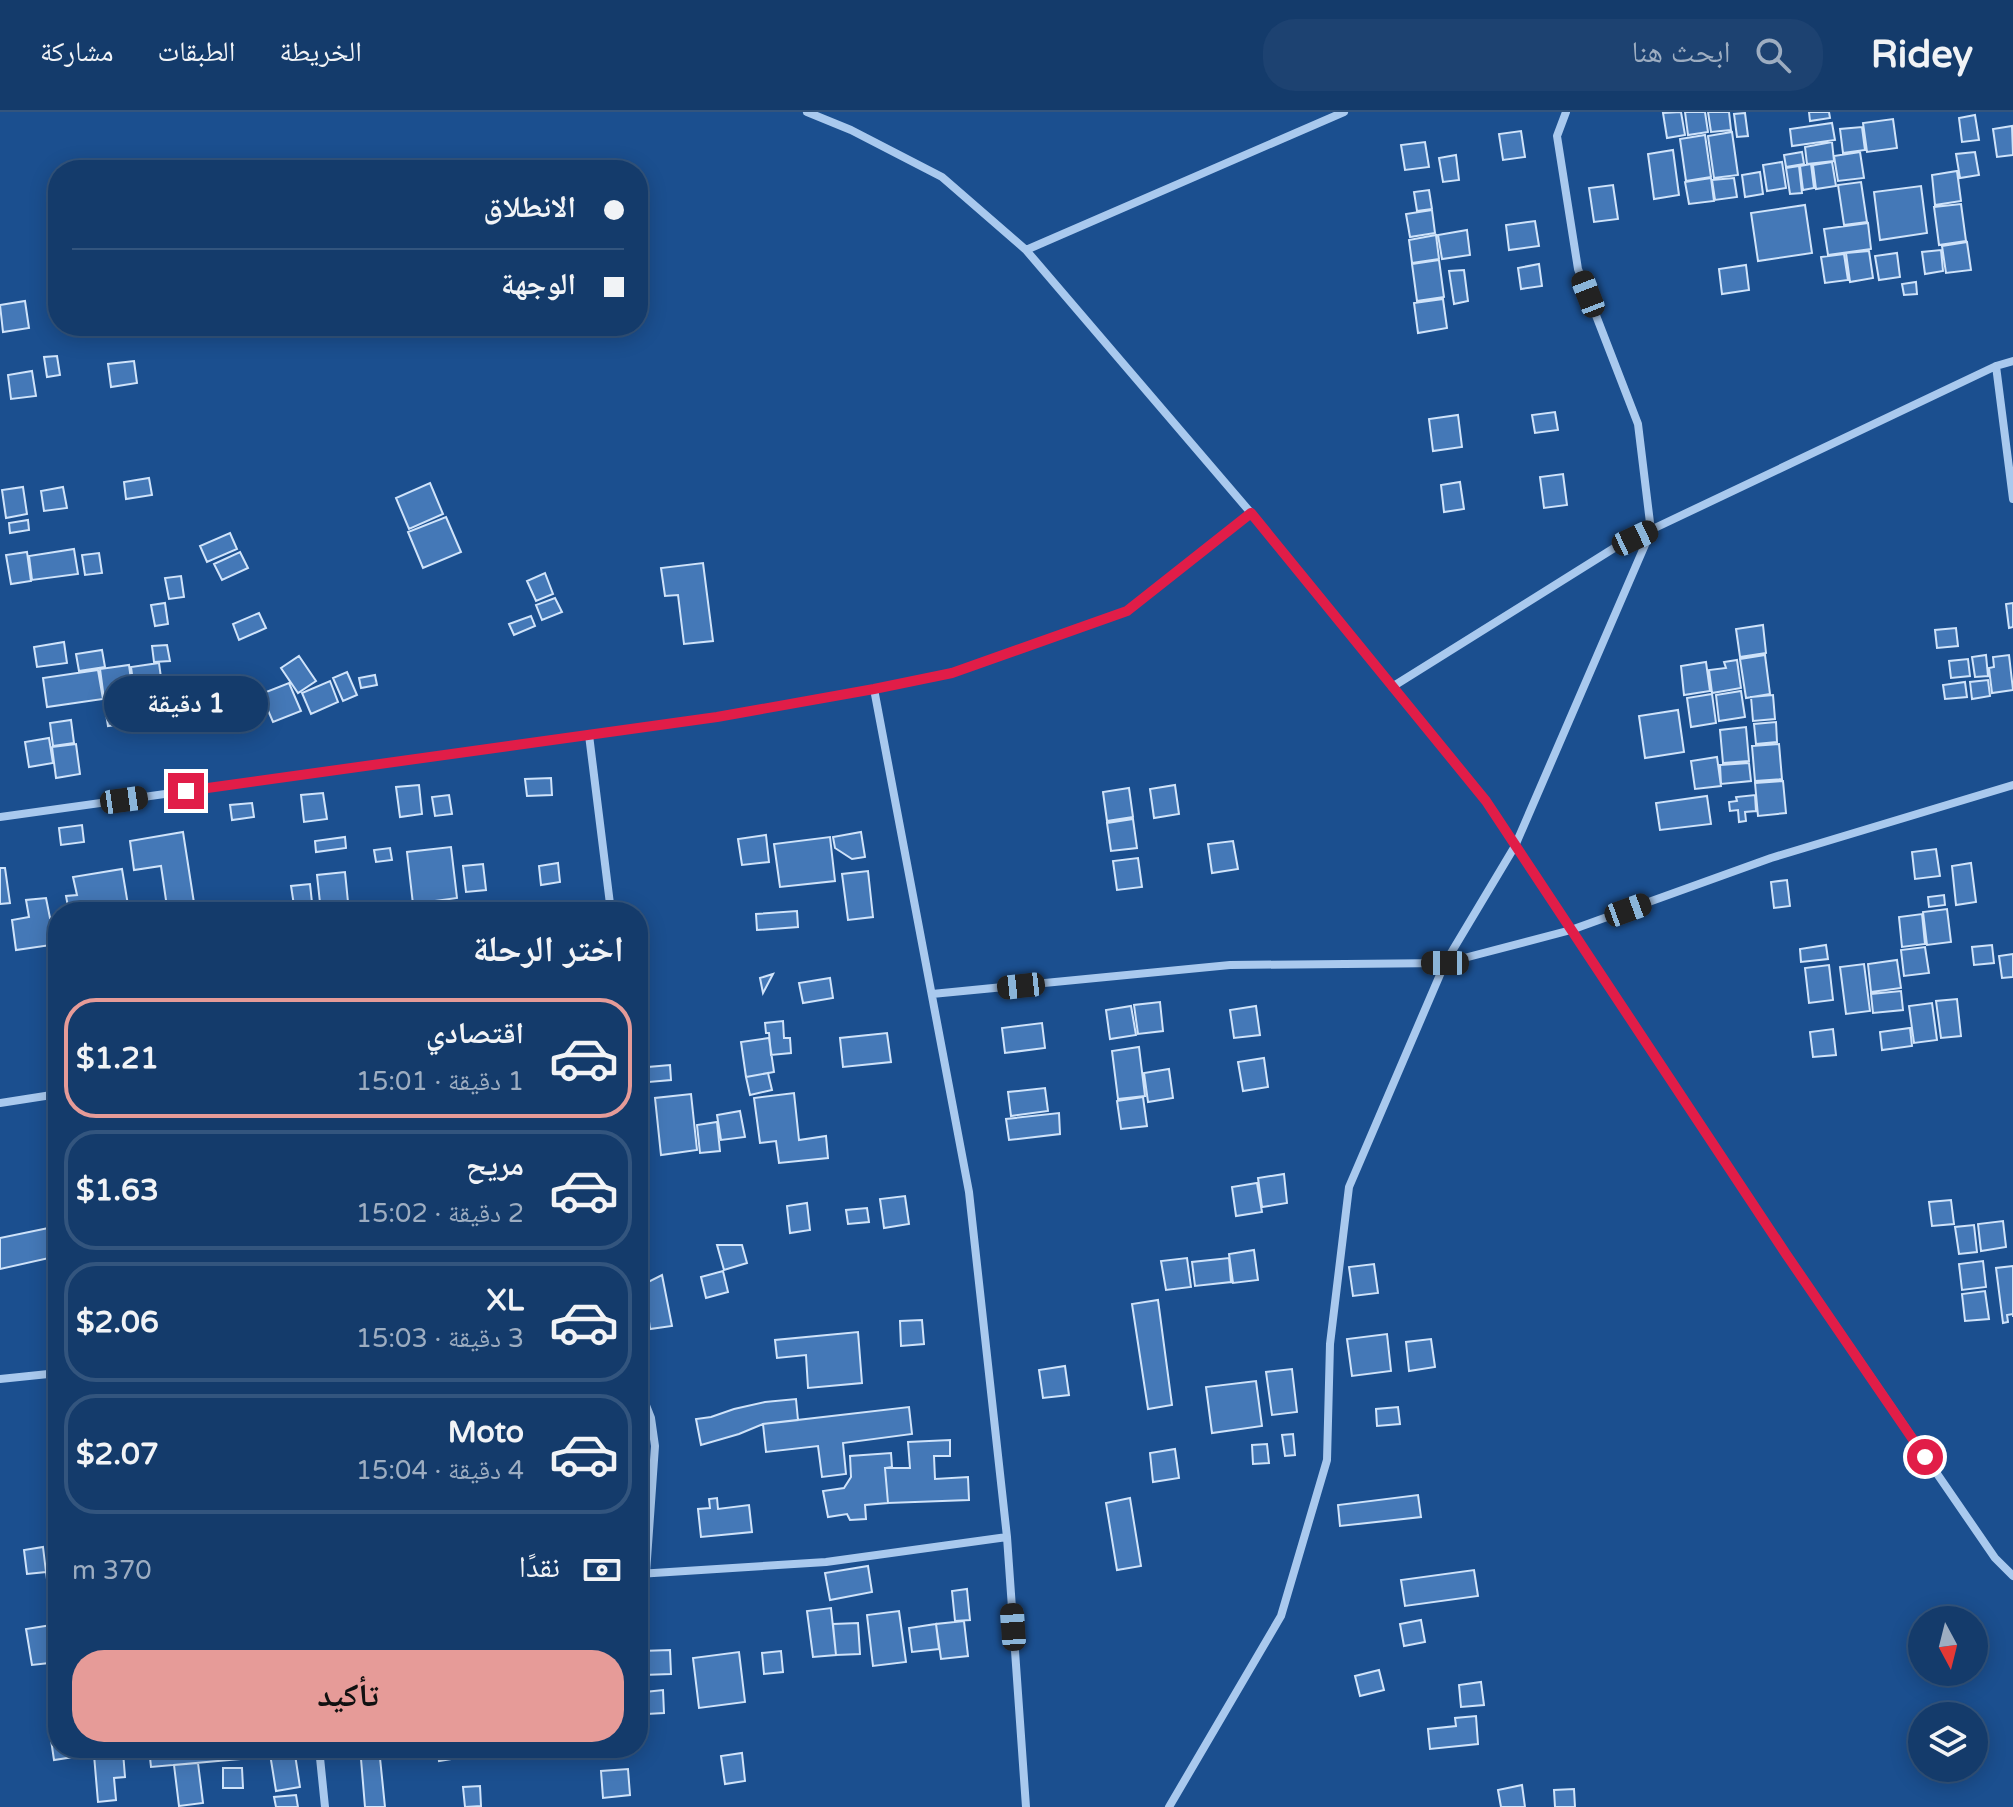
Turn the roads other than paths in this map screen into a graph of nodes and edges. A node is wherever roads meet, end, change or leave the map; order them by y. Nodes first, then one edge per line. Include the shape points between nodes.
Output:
1 (807, 112) edge
2 (1344, 112) edge
3 (1566, 112) edge
4 (1026, 250) junction
5 (2013, 361) edge
6 (1996, 366) junction
7 (2013, 499) edge
8 (1251, 513) junction
9 (1651, 531) junction
10 (1392, 687) junction
11 (874, 689) junction
12 (589, 735) junction
13 (2013, 785) edge
14 (0, 817) edge
15 (1515, 846) junction
16 (610, 902) edge
17 (1571, 930) junction
18 (1445, 963) junction
19 (932, 994) junction
20 (48, 1096) edge
21 (0, 1103) edge
22 (48, 1374) edge
23 (0, 1379) edge
24 (648, 1410) edge
25 (648, 1515) edge
26 (1007, 1537) junction
27 (648, 1574) edge
28 (2013, 1576) edge
29 (320, 1758) edge
30 (325, 1807) edge
31 (1026, 1807) edge
32 (1169, 1807) edge

1 - 4 street via 942,177
2 - 4 street
3 - 9 street via 1557,136 1578,269 1638,424
4 - 8 street
5 - 6 street
6 - 7 street
6 - 9 street
8 - 10 street
8 - 11 street via 1127,611 952,673
9 - 10 street via 1619,545
9 - 15 street
10 - 15 street via 1486,801
11 - 12 street
11 - 19 street
12 - 14 street
12 - 16 street
13 - 17 street via 1771,858
15 - 17 street
15 - 18 street
17 - 18 street
17 - 28 street via 1786,1254 1995,1558
18 - 19 street via 1230,965
18 - 32 street via 1349,1187 1330,1344 1327,1460 1281,1616
19 - 26 street via 969,1192
20 - 21 street
22 - 23 street
24 - 25 street via 655,1446
26 - 27 street via 826,1562
26 - 31 street
29 - 30 street

